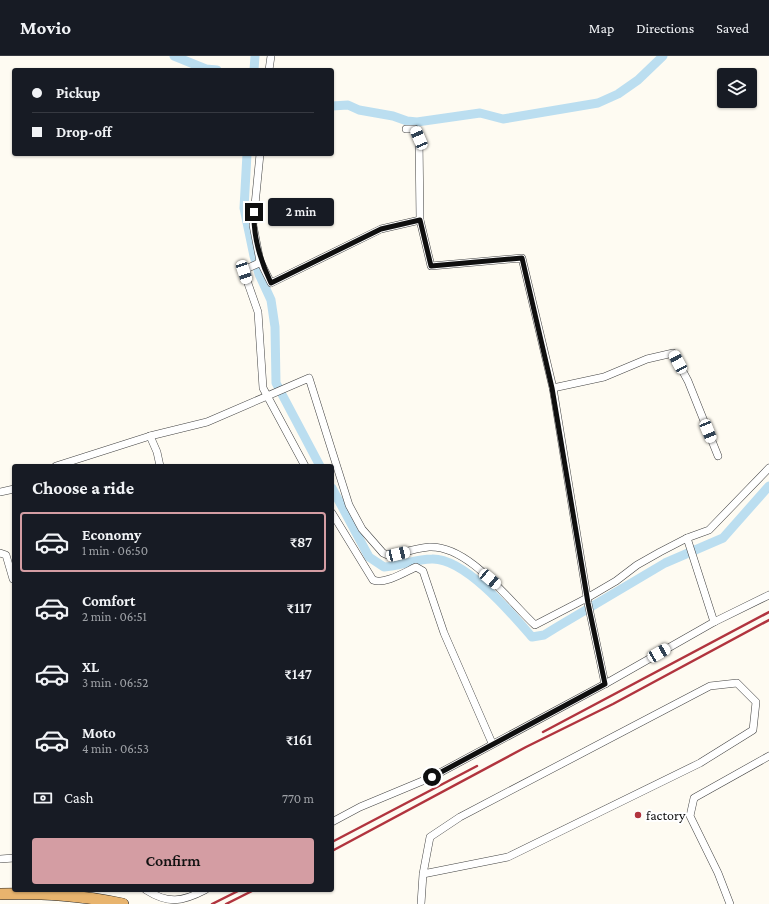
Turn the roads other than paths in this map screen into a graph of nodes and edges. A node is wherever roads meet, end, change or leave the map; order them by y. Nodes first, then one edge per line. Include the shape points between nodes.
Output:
1 (271, 56) edge
2 (269, 68) edge
3 (406, 129) dead end
4 (260, 156) edge
5 (420, 220) junction
6 (259, 262) junction
7 (552, 388) junction
8 (267, 396) junction
9 (150, 436) junction
10 (718, 456) dead end
11 (62, 464) edge
12 (160, 464) edge
13 (304, 464) edge
14 (769, 468) edge
15 (12, 489) edge
16 (0, 492) edge
17 (334, 516) edge
18 (687, 538) junction
19 (0, 553) edge
20 (12, 579) dead end
21 (769, 595) edge
22 (588, 601) junction
23 (714, 622) junction
24 (605, 684) junction
25 (492, 744) junction
26 (769, 756) edge
27 (334, 821) edge
28 (12, 858) edge
29 (0, 859) edge
30 (424, 874) junction
31 (149, 892) edge
32 (201, 892) edge
33 (0, 894) edge
34 (123, 904) edge
35 (421, 904) edge
36 (730, 904) edge

1 - 2 street
3 - 5 street via 415,129 419,138
4 - 6 street via 253,226
5 - 6 street via 381,229 271,283
5 - 7 street via 431,266 522,258
6 - 8 street via 244,272 258,312 261,372
7 - 10 street via 604,377 647,359 673,353 688,382
7 - 22 street
8 - 9 street via 207,422
8 - 13 street
8 - 22 street via 309,378 349,505 362,528 383,553 390,556 428,547 452,550 499,587 535,625
9 - 11 street
9 - 12 street
14 - 18 street via 709,530
15 - 16 street
17 - 25 street via 373,580 384,580 416,567 423,571 444,633
18 - 22 street via 637,565
18 - 23 street
19 - 20 street via 6,555
21 - 23 street
22 - 24 street
23 - 24 street
24 - 25 street
25 - 27 street via 432,777 360,807
26 - 36 street via 694,798 690,808 690,816
28 - 29 street
30 - 30 street via 430,837 460,817 710,686 737,683 756,702 753,730 700,763 508,857
30 - 35 street
31 - 32 street via 174,901
33 - 34 highway via 47,893

